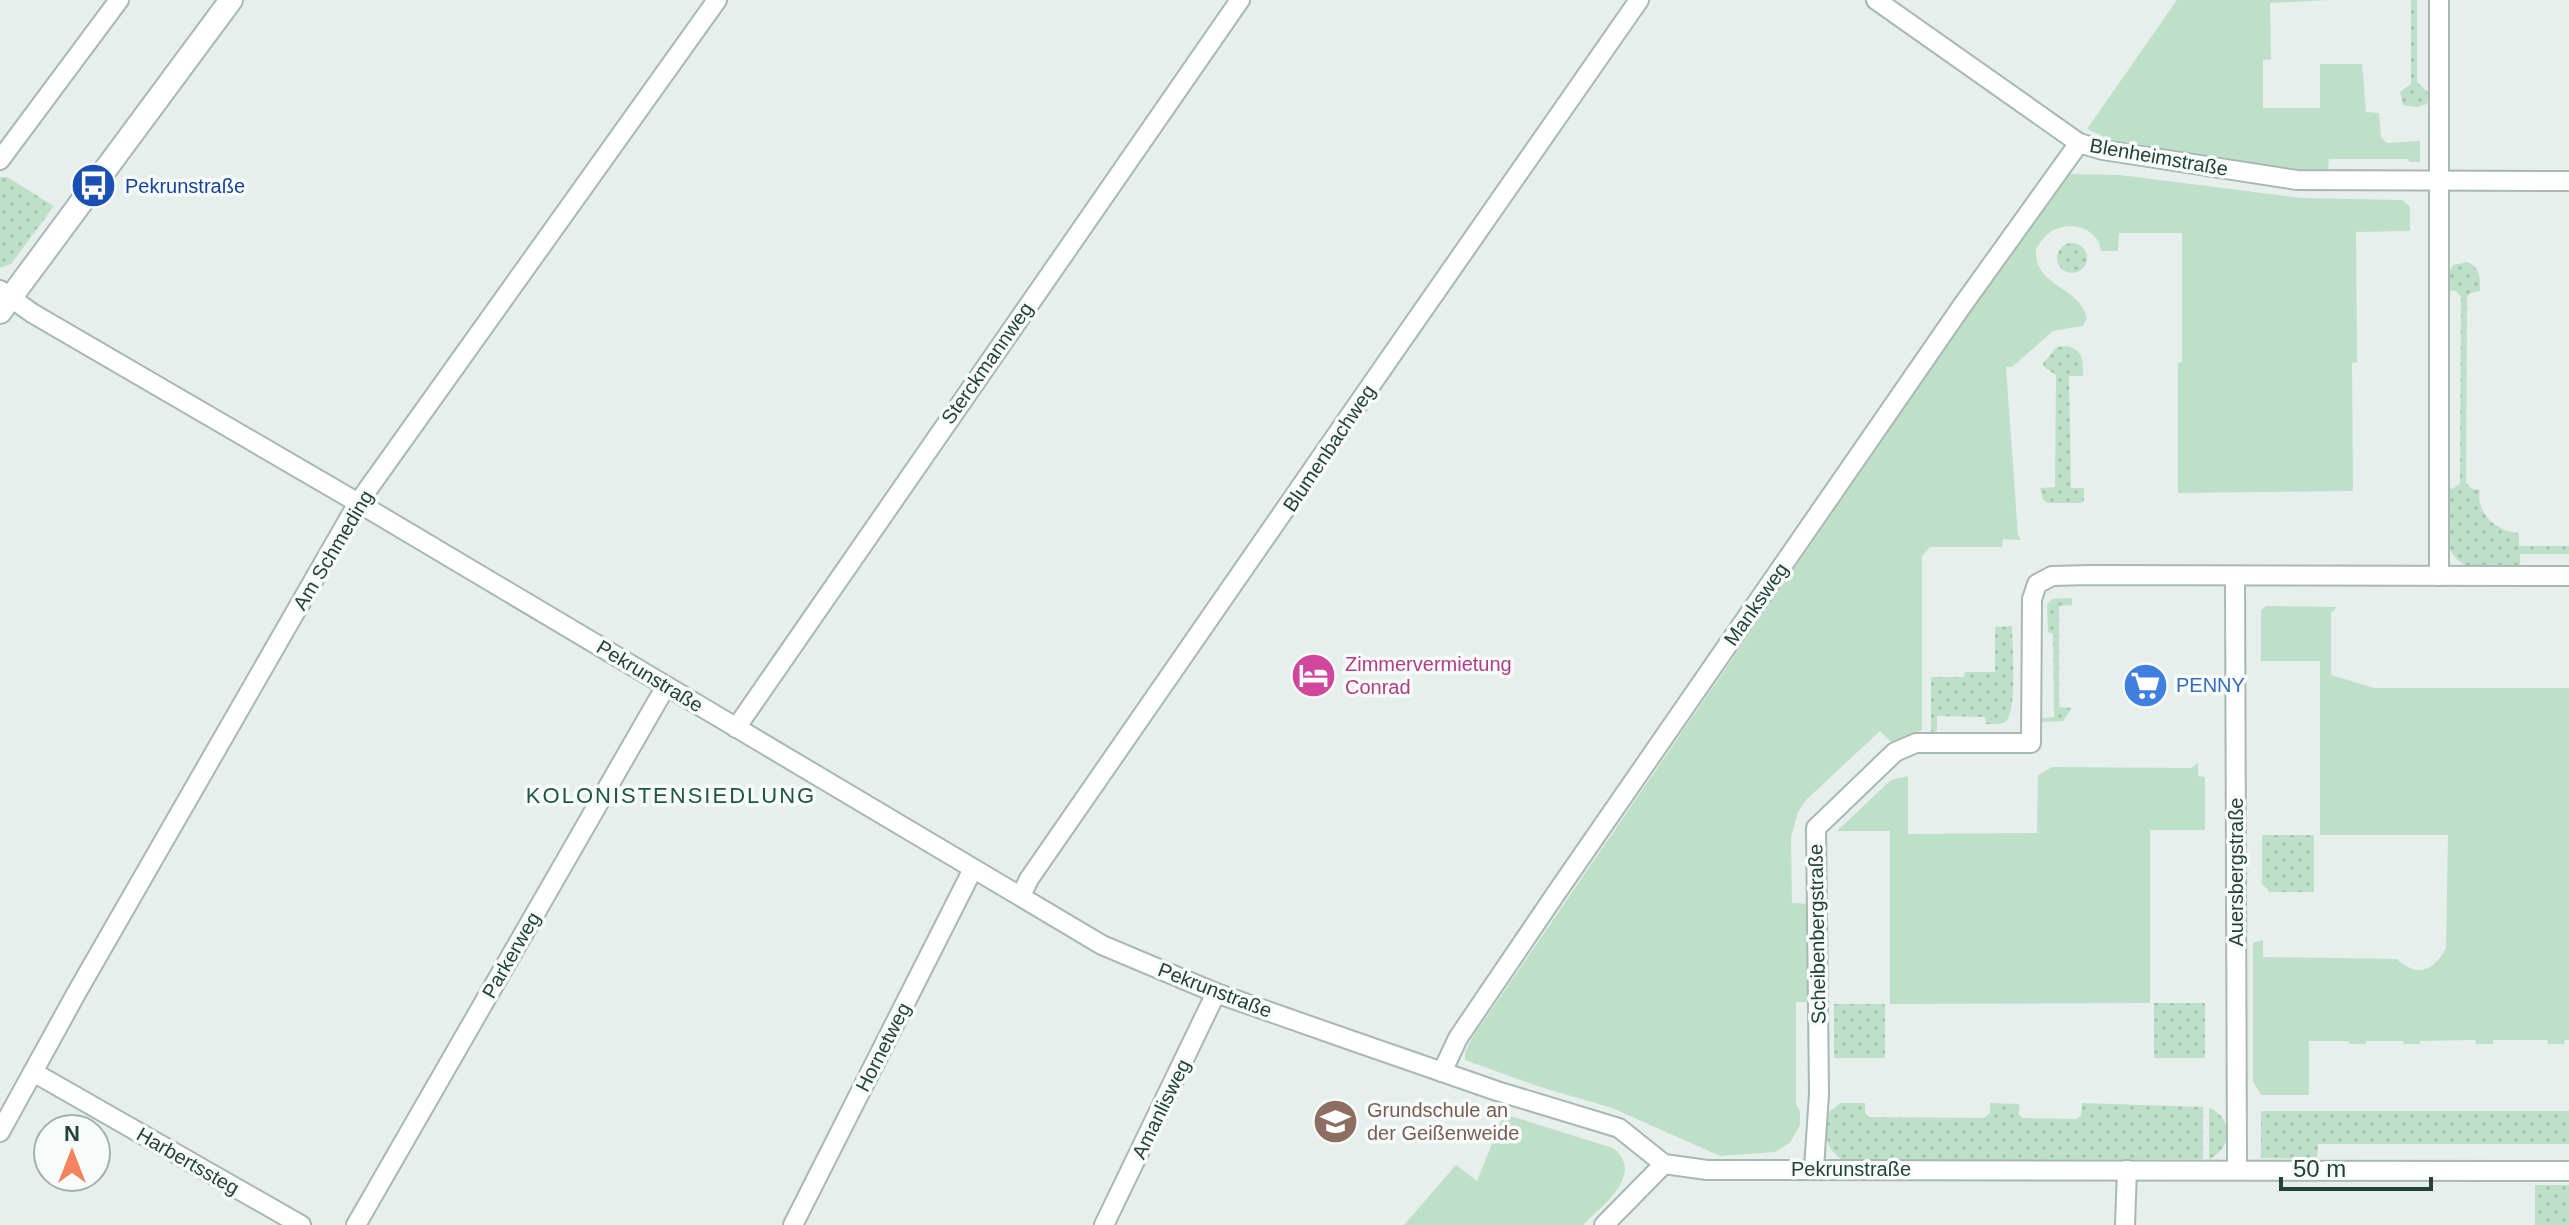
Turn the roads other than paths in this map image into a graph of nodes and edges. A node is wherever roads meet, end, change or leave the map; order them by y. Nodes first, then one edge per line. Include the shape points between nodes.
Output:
1 (119, 0) edge
2 (231, 0) edge
3 (717, 0) edge
4 (1240, 0) edge
5 (1639, 0) edge
6 (1876, 0) edge
7 (2439, 0) edge
8 (2079, 143) junction
9 (0, 160) edge
10 (2439, 181) junction
11 (2569, 181) edge
12 (4, 300) edge
13 (358, 503) junction
14 (2235, 576) junction
15 (2439, 576) junction
16 (2569, 576) edge
17 (666, 686) junction
18 (736, 728) junction
19 (973, 869) junction
20 (1021, 896) junction
21 (1216, 993) junction
22 (33, 1072) junction
23 (1442, 1072) junction
24 (0, 1132) edge
25 (1664, 1164) junction
26 (1814, 1168) junction
27 (2237, 1168) junction
28 (2127, 1170) junction
29 (2569, 1171) edge
30 (301, 1225) edge
31 (356, 1225) edge
32 (793, 1225) edge
33 (1104, 1225) edge
34 (1604, 1225) edge
35 (2125, 1225) edge

1 - 9 street
2 - 12 street
3 - 13 street, Am Schmeding
4 - 18 street, Sterckmannweg
5 - 20 street, Blumenbachweg
6 - 8 street, Blenheimstraße
7 - 10 street
8 - 10 street, Blenheimstraße via 2297,180
8 - 23 street, Manksweg via 1557,892 1458,1038
10 - 11 street, Blenheimstraße
10 - 15 street
12 - 13 street, Pekrunstraße
13 - 17 street, Pekrunstraße
13 - 22 street, Am Schmeding
14 - 15 street
14 - 26 street, Scheibenbergstraße via 2052,576 2037,584 2032,599 2031,743 1916,743 1895,752 1816,828 1819,1094
14 - 27 street, Auersbergstraße
15 - 16 street
17 - 18 street, Pekrunstraße
17 - 31 street, Parkerweg
18 - 19 street, Pekrunstraße
19 - 20 street, Pekrunstraße
19 - 32 street, Hornetweg
20 - 21 street, Pekrunstraße via 1102,945
21 - 23 street, Pekrunstraße
21 - 33 street, Amanlisweg
22 - 24 street, Am Schmeding
22 - 30 street, Harbertssteg
23 - 25 street, Pekrunstraße via 1619,1128
25 - 26 street, Pekrunstraße via 1707,1170
25 - 34 street
26 - 28 street, Pekrunstraße
27 - 28 street, Pekrunstraße
27 - 29 street, Pekrunstraße
28 - 35 street

